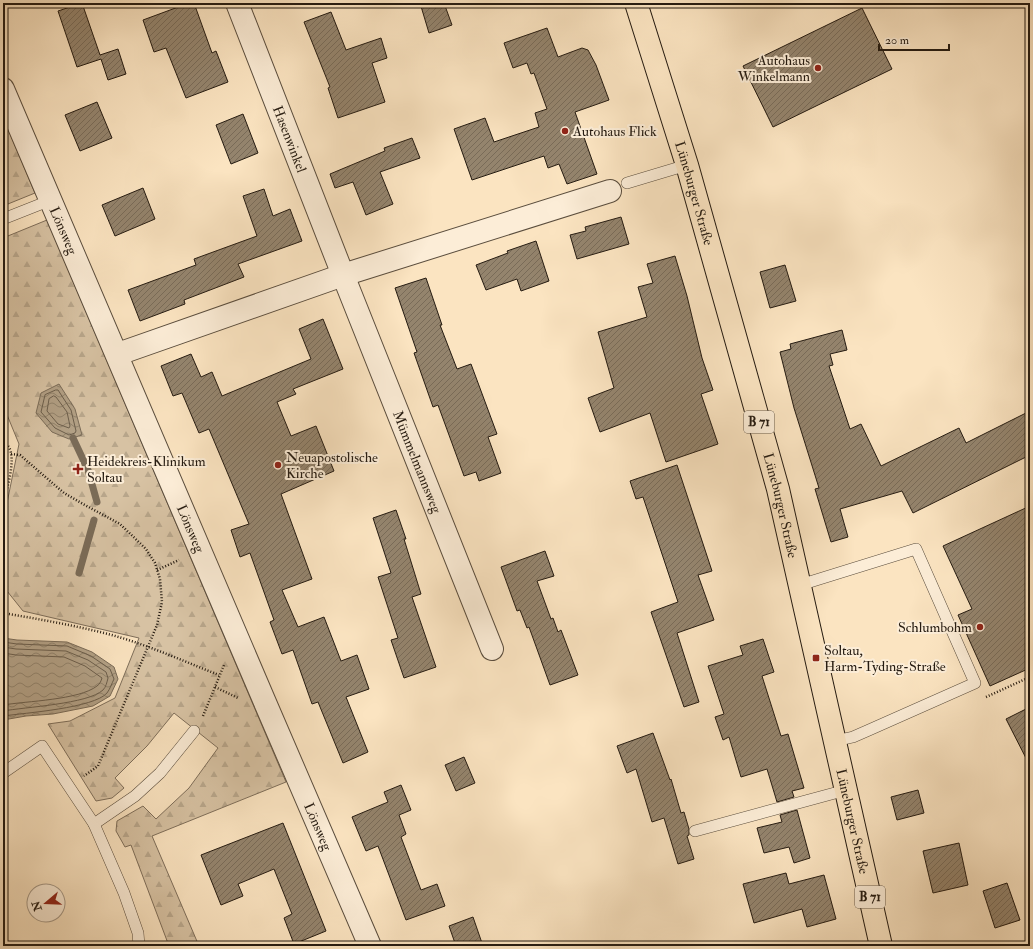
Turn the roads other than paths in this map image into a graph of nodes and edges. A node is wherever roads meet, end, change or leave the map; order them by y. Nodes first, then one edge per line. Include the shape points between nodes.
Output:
1 (237, 3) edge
2 (636, 3) edge
3 (3, 88) edge
4 (688, 165) junction
5 (618, 187) joint
6 (51, 200) junction
7 (3, 219) edge
8 (343, 275) junction
9 (118, 354) junction
10 (800, 584) junction
11 (492, 649) dead end
12 (194, 731) road end
13 (835, 741) junction
14 (3, 773) edge
15 (846, 790) junction
16 (94, 824) junction
17 (694, 831) dead end
18 (139, 946) edge
19 (370, 946) edge
20 (881, 946) edge

1 - 8 street, Hasenwinkel
2 - 4 main road, Lüneburger Straße / B 71
3 - 6 street, Lönsweg
4 - 5 lane
4 - 10 main road, Lüneburger Straße / B 71 via 778,489
5 - 8 street
6 - 7 lane
6 - 9 street, Lönsweg
8 - 9 street
8 - 11 street, Mümmelmannsweg
9 - 19 street, Lönsweg
10 - 13 main road, Lüneburger Straße / B 71
10 - 13 lane via 916,548 975,683 853,737
12 - 16 lane via 160,773 135,796
13 - 15 main road, Lüneburger Straße / B 71
14 - 16 lane via 42,746
15 - 17 lane
15 - 20 main road, Lüneburger Straße / B 71
16 - 18 lane via 124,893 138,933

